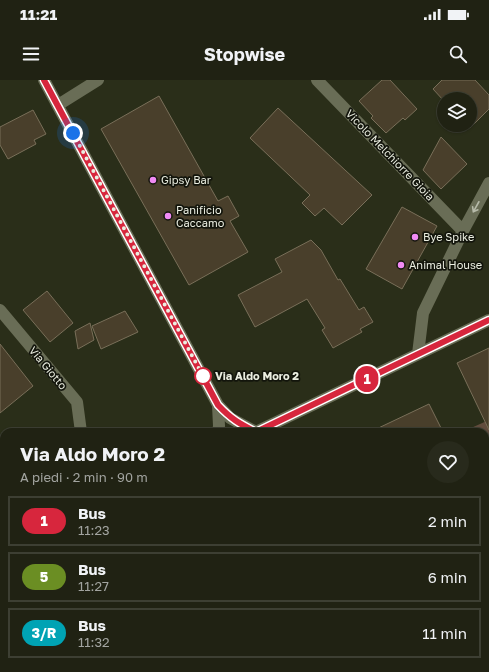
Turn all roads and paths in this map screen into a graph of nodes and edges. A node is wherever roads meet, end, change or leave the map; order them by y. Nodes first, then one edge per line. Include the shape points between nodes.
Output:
1 (44, 80) edge
2 (98, 80) edge
3 (317, 80) edge
4 (58, 105) junction
5 (489, 183) edge
6 (463, 231) junction
7 (0, 310) edge
8 (489, 320) edge
9 (418, 354) junction
10 (218, 405) junction
11 (80, 428) edge
12 (219, 428) edge
13 (249, 428) edge
14 (264, 428) edge

1 - 4 street
2 - 4 street
3 - 6 street, Vicolo Melchiorre Gioia
4 - 10 street
5 -> 6 street
6 - 9 street via 423,313
7 - 11 street, Via Giotto via 77,402
8 - 9 street
9 - 14 street
10 - 12 street
10 - 13 street via 230,418

